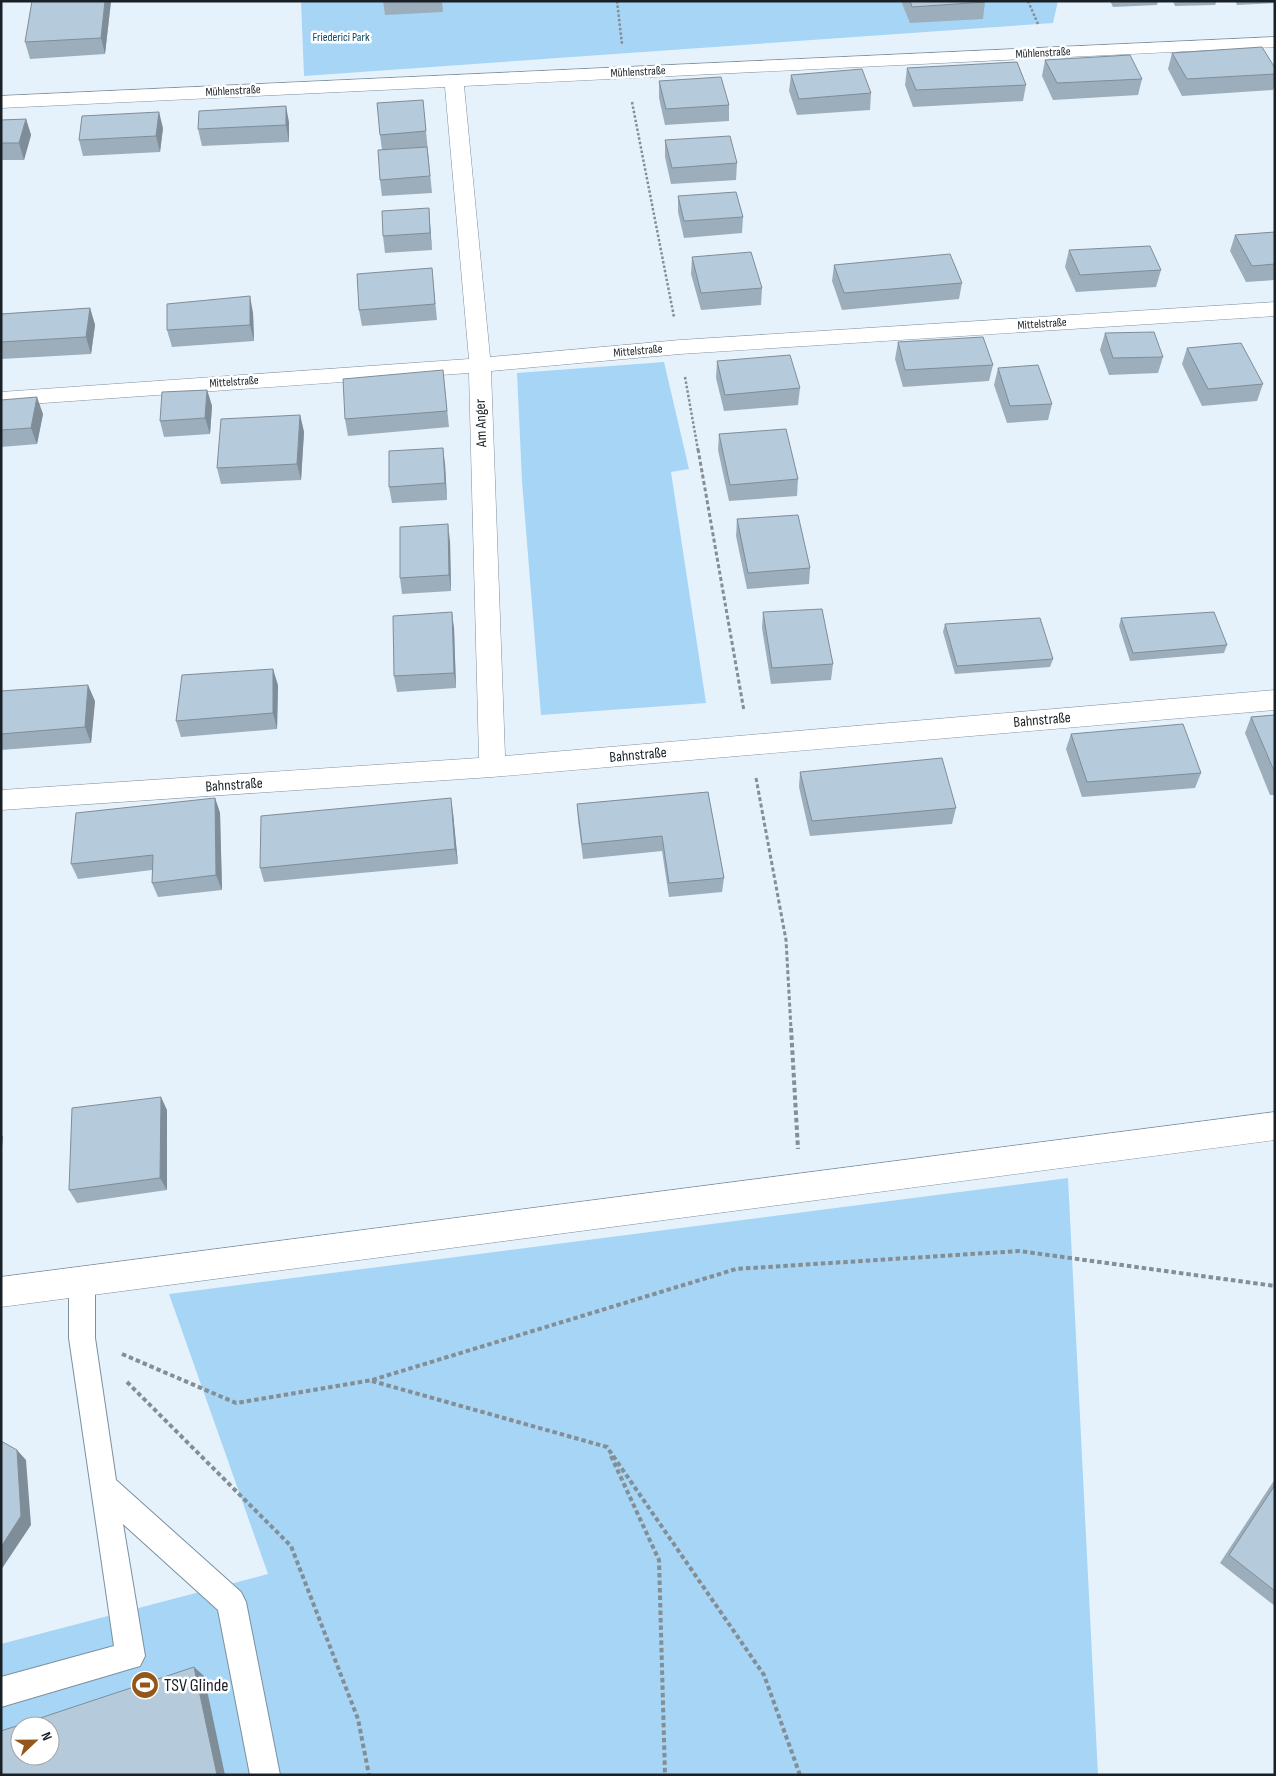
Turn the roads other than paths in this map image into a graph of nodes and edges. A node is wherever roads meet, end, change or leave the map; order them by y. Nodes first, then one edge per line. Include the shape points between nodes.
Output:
1 (1275, 42) edge
2 (454, 80) junction
3 (1, 102) edge
4 (1275, 309) edge
5 (480, 365) junction
6 (1, 398) edge
7 (1275, 700) edge
8 (492, 767) junction
9 (1, 800) edge
10 (1275, 1126) edge
11 (82, 1282) junction
12 (1, 1292) edge
13 (104, 1487) junction
14 (1, 1692) edge
15 (265, 1775) edge

1 - 2 street, Mühlenstraße
2 - 3 street, Mühlenstraße
2 - 5 street, Am Anger
4 - 5 street, Mittelstraße via 680,347
5 - 6 street, Mittelstraße
5 - 8 street, Am Anger
7 - 8 street, Bahnstraße
8 - 9 street, Bahnstraße
10 - 11 street
11 - 12 street
11 - 13 lane via 82,1338
13 - 14 lane via 130,1656
13 - 15 lane via 232,1602

